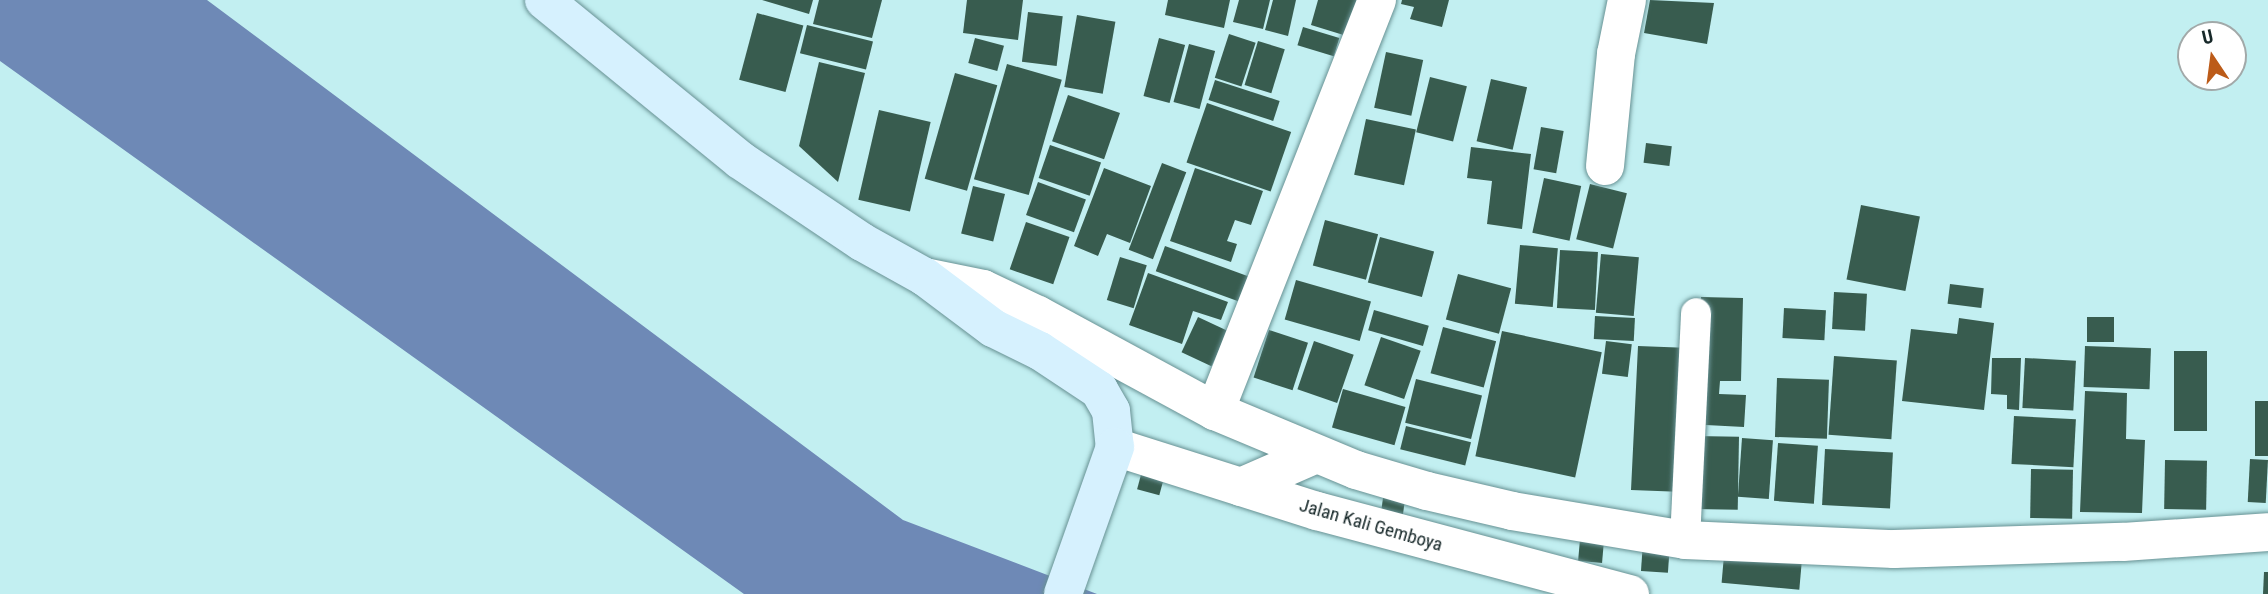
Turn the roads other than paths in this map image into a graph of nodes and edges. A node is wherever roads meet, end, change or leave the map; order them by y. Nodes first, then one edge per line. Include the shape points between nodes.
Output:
1 (544, 0) edge
2 (1377, 0) edge
3 (1627, 0) edge
4 (1605, 166) dead end
5 (925, 278) junction
6 (1696, 313) dead end
7 (1215, 411) junction
8 (1115, 447) junction
9 (1317, 454) junction
10 (1241, 487) junction
11 (2268, 532) edge
12 (1685, 540) junction
13 (1063, 594) edge
14 (1630, 594) edge

1 - 5 main road via 740,160 862,242
2 - 7 street
3 - 4 street via 1616,54
5 - 7 street via 983,289
5 - 8 main road via 993,328 1040,351 1099,390 1111,411
6 - 12 street
7 - 9 street
8 - 10 street, Jalan Kali Gemboya
8 - 13 main road
9 - 10 street
9 - 12 street via 1356,470 1488,506
10 - 14 street, Jalan Kali Gemboya
11 - 12 street via 1894,550

